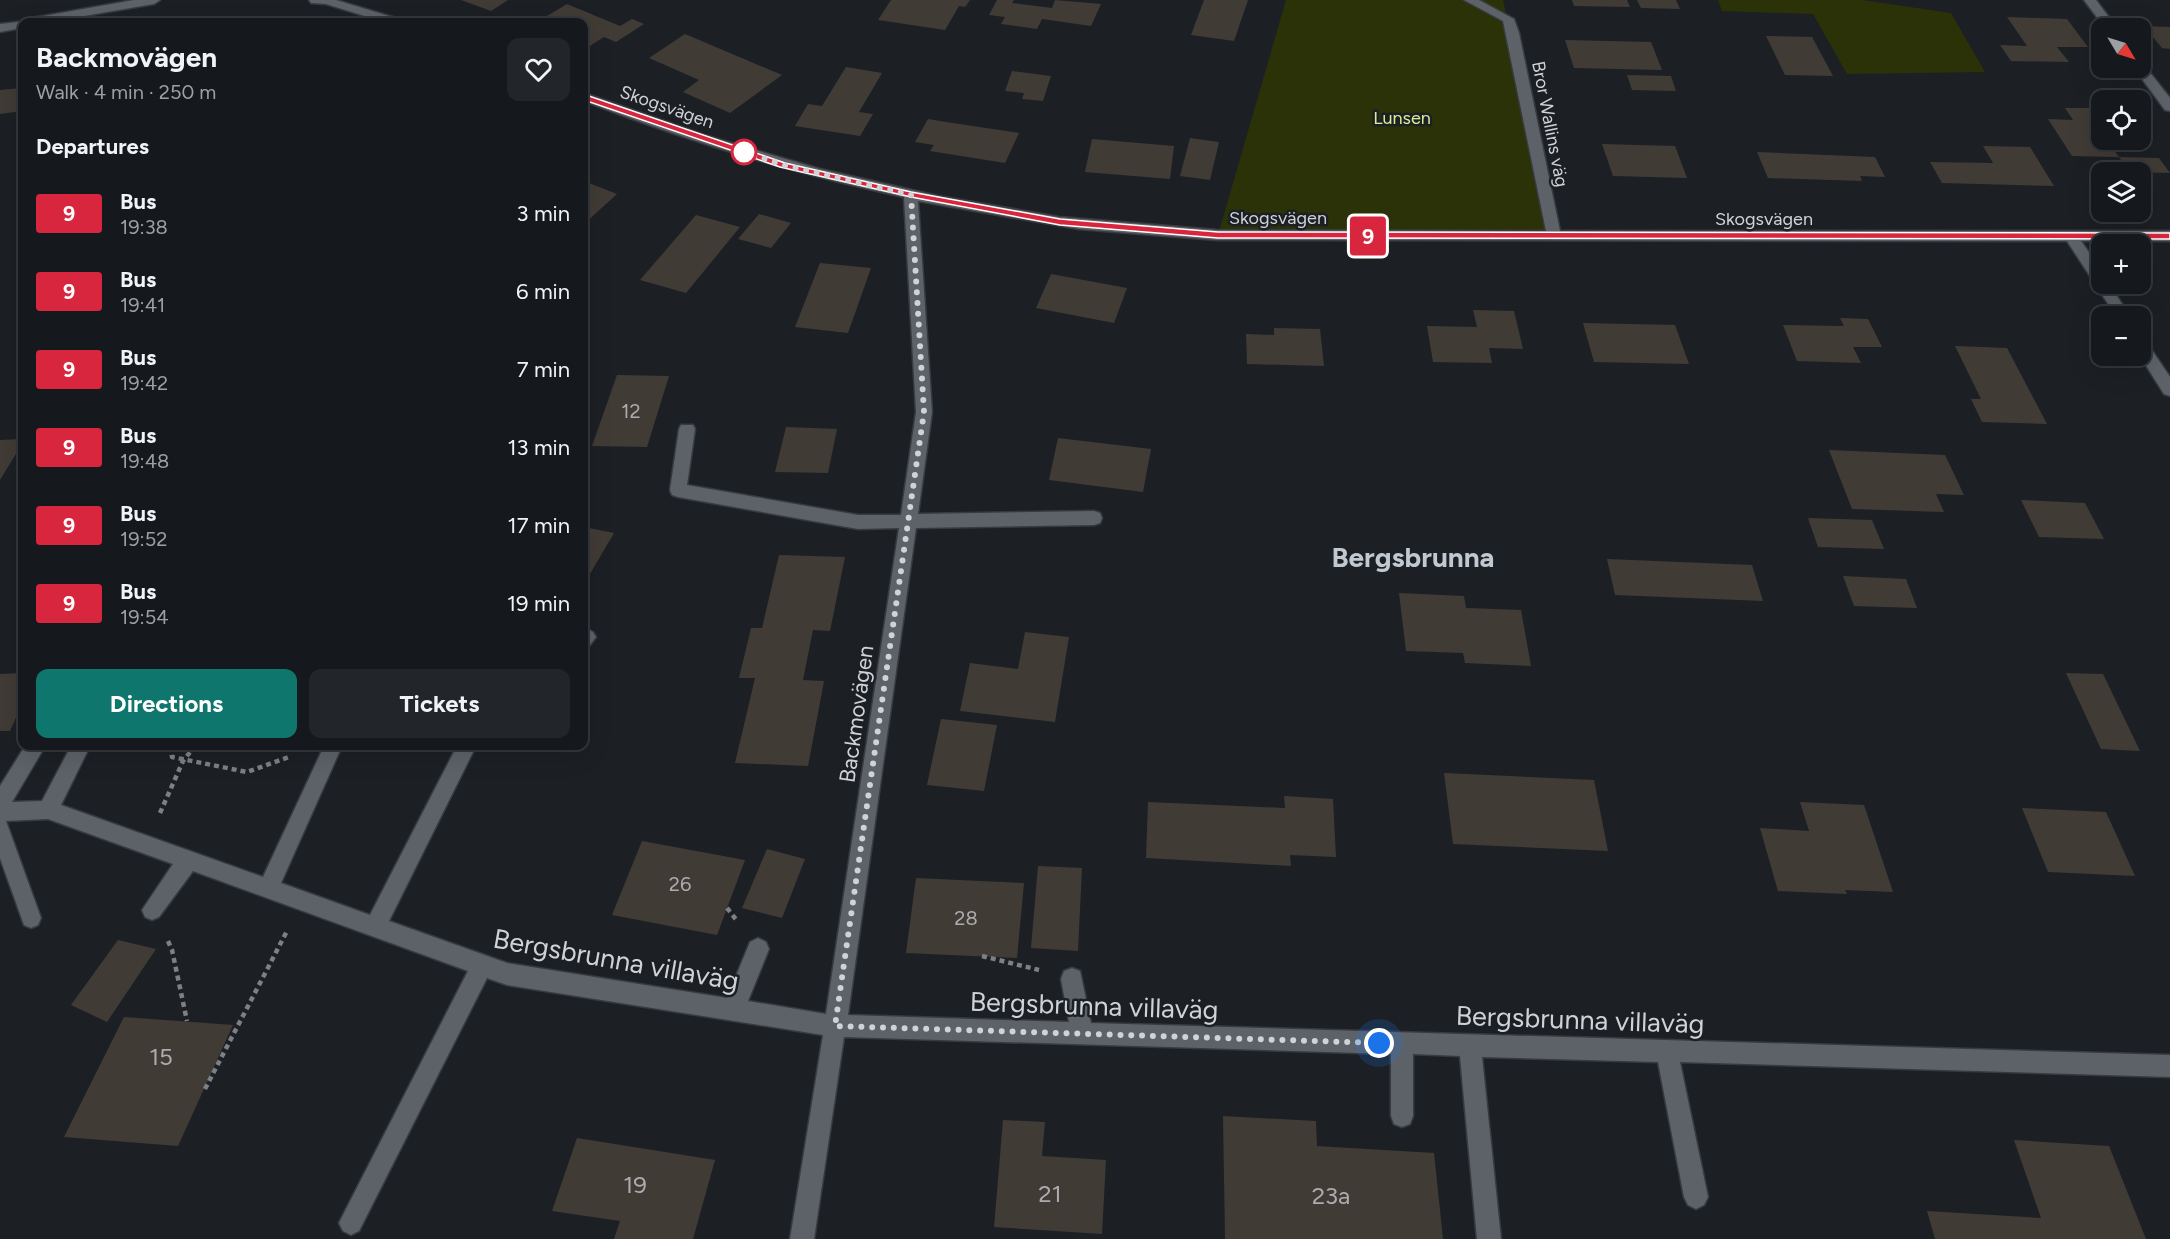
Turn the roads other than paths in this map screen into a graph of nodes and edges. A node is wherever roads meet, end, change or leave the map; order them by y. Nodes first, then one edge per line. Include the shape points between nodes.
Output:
1 (154, 0) edge
2 (315, 0) edge
3 (1470, 0) edge
4 (2090, 0) edge
5 (54, 18) edge
6 (382, 18) edge
7 (2104, 18) edge
8 (18, 25) edge
9 (0, 28) edge
10 (2148, 78) edge
11 (588, 98) edge
12 (2170, 107) edge
13 (911, 195) junction
14 (2071, 236) junction
15 (2170, 236) edge
16 (1554, 237) junction
17 (2116, 306) edge
18 (2151, 361) edge
19 (2170, 390) edge
20 (687, 429) dead end
21 (1094, 518) dead end
22 (908, 522) junction
23 (33, 750) edge
24 (79, 750) edge
25 (331, 750) edge
26 (465, 750) edge
27 (0, 804) edge
28 (48, 810) junction
29 (0, 812) edge
30 (0, 828) edge
31 (189, 860) junction
32 (268, 888) junction
33 (152, 910) road end
34 (31, 918) dead end
35 (375, 927) junction
36 (758, 949) dead end
37 (482, 965) junction
38 (1072, 979) road end
39 (733, 1010) junction
40 (835, 1026) junction
41 (1082, 1034) junction
42 (1402, 1043) junction
43 (1470, 1045) junction
44 (1667, 1052) junction
45 (2170, 1066) edge
46 (1402, 1116) dead end
47 (1696, 1197) dead end
48 (351, 1223) dead end
49 (801, 1239) edge
50 (1489, 1239) edge

1 - 5 street
2 - 6 street
3 - 16 street, Bror Wallins väg via 1508,19 1513,33
4 - 7 street
8 - 9 street
10 - 12 street
11 - 13 street, Skogsvägen via 783,165
13 - 16 street, Skogsvägen via 1060,222 1218,235
13 - 22 street, Backmovägen via 924,412
14 - 15 street, Skogsvägen
14 - 16 street, Skogsvägen
14 - 17 street
18 - 19 street
20 - 22 street via 678,490 858,522
21 - 22 street
22 - 40 street, Backmovägen
23 - 27 street
24 - 28 street
25 - 32 street
26 - 35 street
28 - 29 street, Bergsbrunna villaväg
28 - 31 street, Bergsbrunna villaväg
30 - 34 street
31 - 32 street, Bergsbrunna villaväg
31 - 33 street
32 - 35 street, Bergsbrunna villaväg
35 - 37 street, Bergsbrunna villaväg
36 - 39 street
37 - 39 street, Bergsbrunna villaväg via 507,974
37 - 48 street
38 - 41 street
39 - 40 street, Bergsbrunna villaväg
40 - 41 street, Bergsbrunna villaväg
40 - 49 street, Backmovägen
41 - 42 street, Bergsbrunna villaväg
42 - 43 street, Bergsbrunna villaväg
42 - 46 street
43 - 44 street, Bergsbrunna villaväg
43 - 50 street
44 - 45 street, Bergsbrunna villaväg
44 - 47 street

